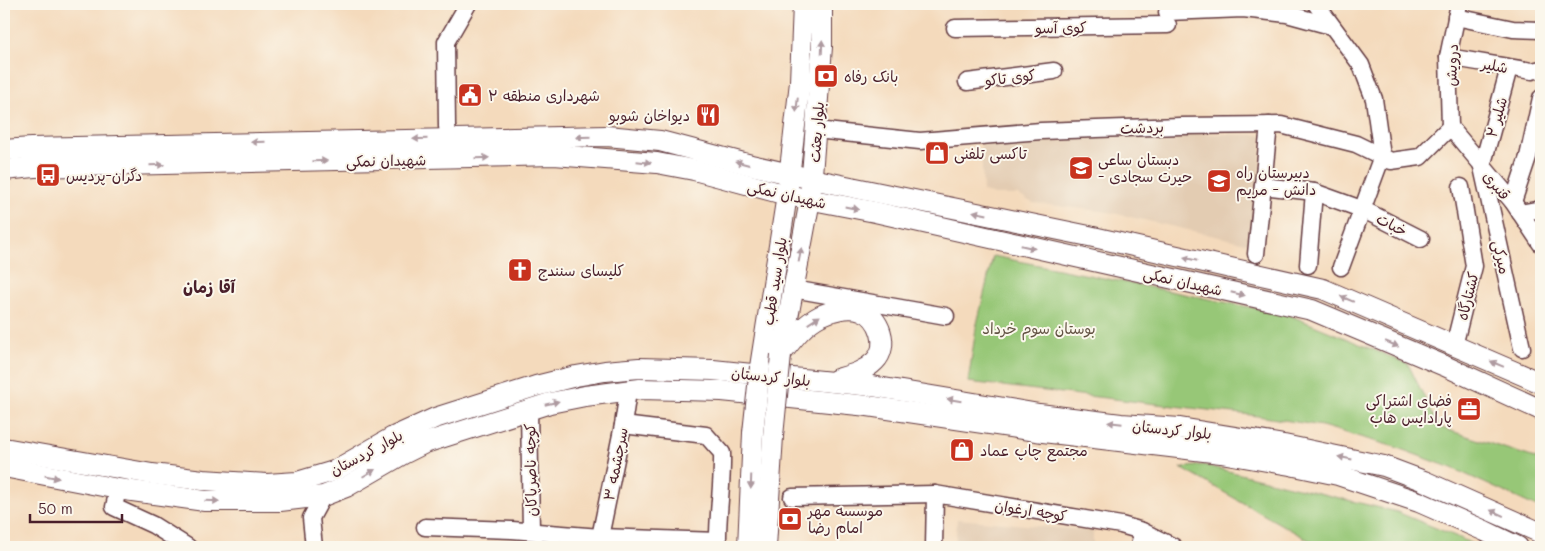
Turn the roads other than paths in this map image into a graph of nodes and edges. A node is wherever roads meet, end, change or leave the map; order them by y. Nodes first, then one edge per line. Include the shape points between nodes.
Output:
1 (468, 4) edge
2 (803, 4) edge
3 (822, 4) edge
4 (1316, 4) edge
5 (1458, 11) edge
6 (1331, 26) junction
7 (955, 28) dead end
8 (1541, 30) edge
9 (1448, 57) junction
10 (1509, 68) junction
11 (1541, 69) edge
12 (1054, 71) dead end
13 (967, 82) dead end
14 (1541, 98) edge
15 (1269, 125) junction
16 (1450, 127) junction
17 (816, 130) junction
18 (449, 139) junction
19 (4, 150) edge
20 (1382, 156) junction
21 (32, 157) junction
22 (452, 158) junction
23 (1482, 167) junction
24 (4, 170) edge
25 (790, 174) junction
26 (812, 179) junction
27 (1263, 186) junction
28 (1461, 187) dead end
29 (1314, 192) junction
30 (787, 195) junction
31 (810, 200) junction
32 (1516, 208) junction
33 (1364, 210) junction
34 (1541, 210) edge
35 (1007, 219) junction
36 (1421, 239) dead end
37 (1002, 241) junction
38 (1541, 244) edge
39 (1256, 254) dead end
40 (1308, 265) dead end
41 (1341, 267) dead end
42 (794, 289) junction
43 (946, 316) dead end
44 (1454, 346) junction
45 (1522, 348) dead end
46 (781, 355) junction
47 (766, 373) junction
48 (827, 381) junction
49 (1541, 384) edge
50 (628, 391) junction
51 (767, 396) junction
52 (529, 409) junction
53 (1541, 410) edge
54 (624, 425) junction
55 (4, 448) edge
56 (4, 467) edge
57 (118, 489) junction
58 (936, 494) junction
59 (323, 496) junction
60 (792, 497) dead end
61 (424, 526) dead end
62 (532, 531) junction
63 (1142, 531) junction
64 (1541, 533) edge
65 (600, 537) junction
66 (718, 544) edge
67 (188, 547) edge
68 (314, 547) edge
69 (748, 547) edge
70 (766, 547) edge
71 (934, 547) edge
72 (1139, 547) edge
73 (1174, 547) edge
74 (1518, 547) edge

1 - 18 street via 446,42
2 -> 25 main road, بلوار بعثت via 800,82
17 -> 3 main road, بلوار بعثت
4 - 6 street
5 - 8 street via 1512,29
5 - 9 street, درویش
6 - 7 street, کوی آسو via 1287,14 1243,9 1167,18
6 - 20 street via 1361,65 1374,99
9 - 10 street, شلیر
9 - 16 street, درویش
10 - 11 street, شلیر via 1532,72
10 - 23 street, شلیر ۲
12 - 13 street, کوی تاکو
14 - 32 street
15 - 17 street, بردشت via 1041,131 920,141
15 - 20 street, بردشت via 1281,125 1356,144
15 - 27 street
16 - 20 street, بردشت via 1420,157 1391,161
16 - 23 street, قنبری
17 - 26 main road, بلوار بعثت
18 -> 21 main road, شهیدان نمکی
18 - 22 main road
25 -> 18 main road, شهیدان نمکی via 660,141 607,136
19 - 21 main road, شهیدان نمکی
20 - 33 street
21 -> 22 main road, شهیدان نمکی
21 - 24 main road, شهیدان نمکی
22 -> 30 main road, شهیدان نمکی via 554,155 650,162 694,170
23 - 32 street, قنبری
23 - 45 street, میرکی
25 - 26 main road, شهیدان نمکی
25 - 30 main road, بلوار بعثت
26 - 31 main road, بلوار بعثت
35 -> 26 main road, شهیدان نمکی
27 - 29 street, خبات
27 - 39 street
28 - 44 street, کشتارگاه via 1474,266
29 - 33 street, خبات
29 - 40 street
30 - 31 main road, شهیدان نمکی
30 - 47 main road, بلوار سید قطب
31 -> 37 main road, شهیدان نمکی
42 -> 31 main road, بلوار سید قطب
32 - 34 street
32 - 38 street, قنبری
33 - 36 street, خبات
33 - 41 street
35 - 37 main road
44 -> 35 main road, شهیدان نمکی via 1323,289
37 -> 53 main road, شهیدان نمکی via 1312,310
42 - 43 street
42 - 46 main road, بلوار سید قطب
49 -> 44 main road, شهیدان نمکی
46 -> 48 main road via 802,328 820,316 850,308 863,310 882,332 882,347 876,360 861,372
46 - 70 main road, بلوار سید قطب, bridge
47 - 48 main road, بلوار کردستان
47 - 51 main road
47 - 55 main road, بلوار کردستان via 639,368 576,376 435,418 334,471 297,482 267,484 203,480
47 -> 69 main road, bridge via 753,433
64 -> 48 main road, بلوار کردستان via 1384,466 1180,428 1039,414
50 - 51 main road, بلوار کردستان via 680,389
52 -> 50 main road, بلوار کردستان via 585,396
50 - 54 street, سرچشمه ۳
51 - 74 main road, بلوار کردستان via 868,406 1043,432 1239,455 1290,465 1338,475 1419,502
59 -> 52 main road, بلوار کردستان via 346,487 425,443
52 - 62 street, کوچه ناصرپاکان
54 - 65 street, سرچشمه ۳
54 - 66 street via 706,435 722,453
56 -> 57 main road, بلوار کردستان
57 -> 59 main road, بلوار کردستان via 205,501 280,501
57 - 67 street via 114,507 153,525
58 - 60 street, کوچه ارغوان
58 - 63 street, کوچه ارغوان
58 - 71 street
59 - 68 street via 311,518
61 - 62 street
62 - 65 street
63 - 72 street
63 - 73 street, کوچه ارغوان
65 - 66 street

